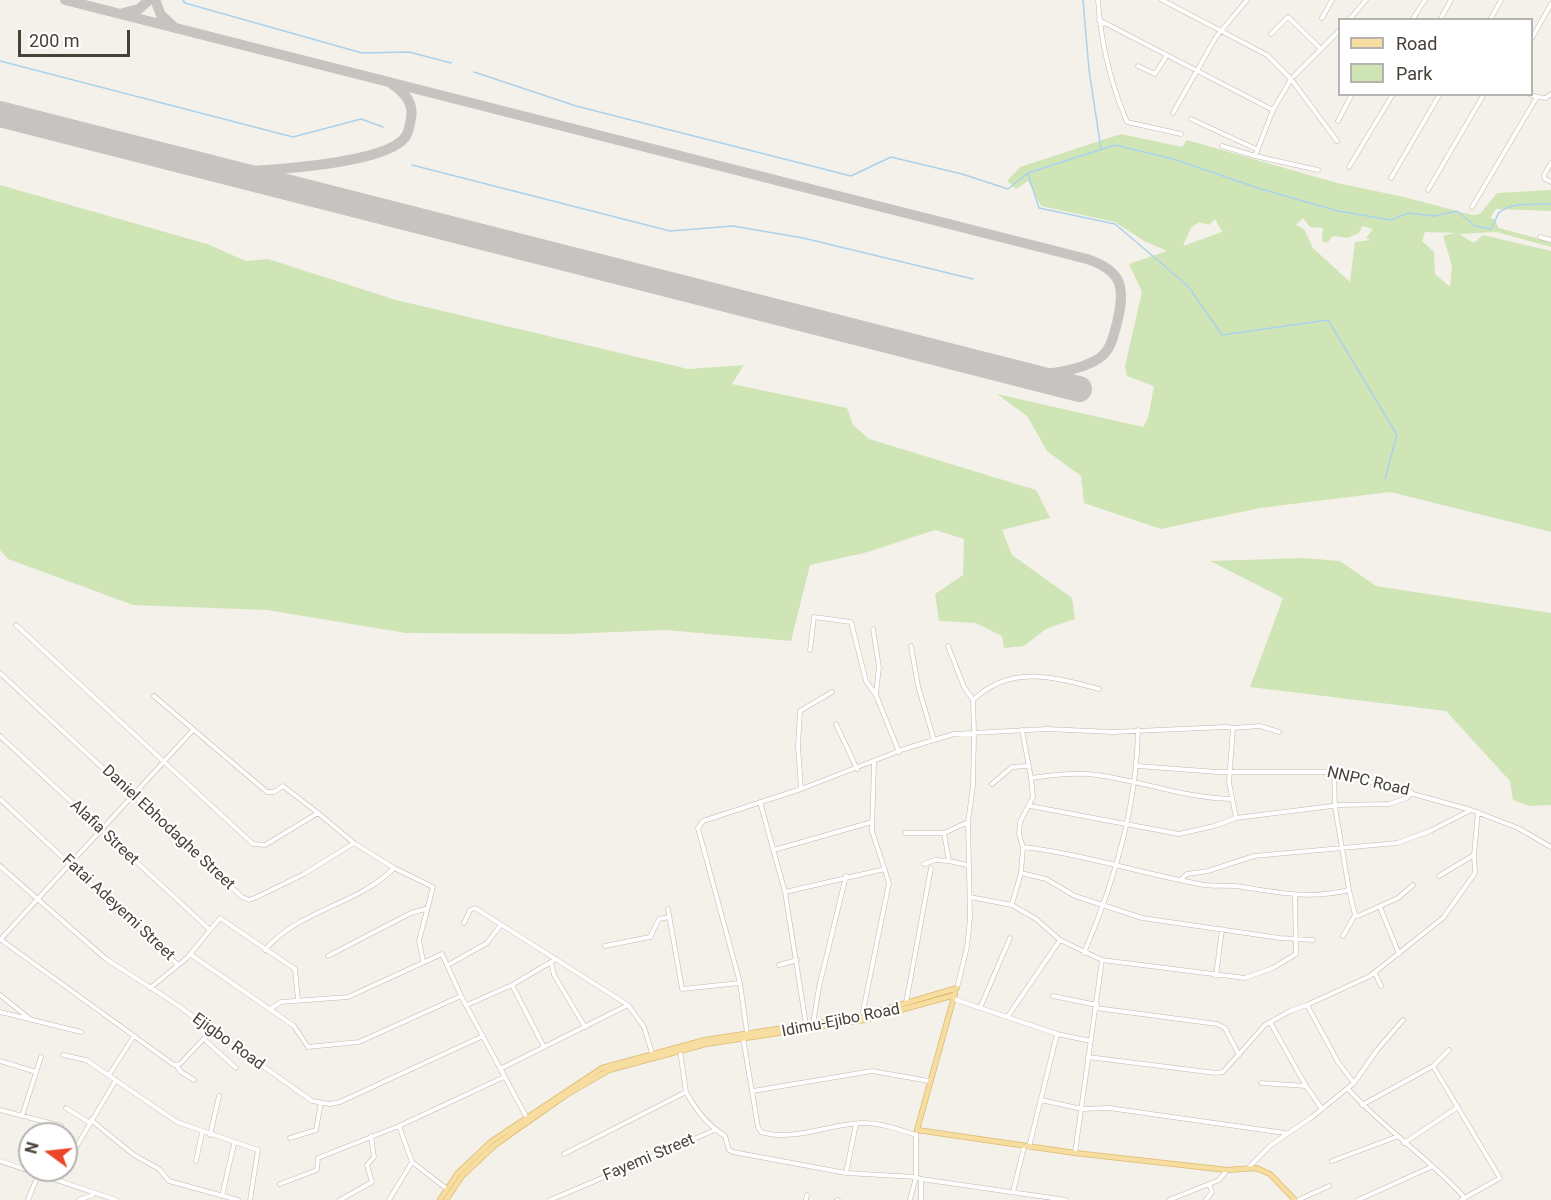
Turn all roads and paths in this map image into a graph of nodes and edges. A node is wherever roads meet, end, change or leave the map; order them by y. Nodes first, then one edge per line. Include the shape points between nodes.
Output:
1 (1098, 0) edge
2 (1247, 0) edge
3 (1332, 0) edge
4 (1366, 0) edge
5 (1425, 0) edge
6 (1451, 0) edge
7 (1501, 0) edge
8 (1164, 1) edge
9 (1551, 4) edge
10 (1322, 18) dead end
11 (1352, 18) edge
12 (1413, 18) edge
13 (1441, 18) edge
14 (1491, 18) edge
15 (1100, 20) junction
16 (1221, 32) junction
17 (1338, 32) edge
18 (1271, 34) dead end
19 (1533, 36) edge
20 (1321, 49) junction
21 (1168, 56) junction
22 (1138, 66) dead end
23 (1198, 71) junction
24 (1292, 78) junction
25 (1551, 94) edge
26 (1351, 96) edge
27 (1393, 96) edge
28 (1439, 96) edge
29 (1483, 96) edge
30 (1533, 96) edge
31 (1537, 97) junction
32 (1174, 110) dead end
33 (1273, 110) junction
34 (1191, 119) dead end
35 (1338, 121) dead end
36 (1181, 134) dead end
37 (1337, 141) dead end
38 (1222, 146) dead end
39 (1256, 149) junction
40 (1255, 156) junction
41 (1551, 163) edge
42 (1349, 167) dead end
43 (1318, 170) dead end
44 (1390, 178) dead end
45 (1551, 182) edge
46 (1428, 190) dead end
47 (1472, 207) dead end
48 (1540, 237) dead end
49 (1551, 240) edge
50 (16, 626) dead end
51 (873, 629) dead end
52 (911, 646) dead end
53 (948, 646) dead end
54 (810, 650) dead end
55 (0, 673) edge
56 (1099, 688) dead end
57 (832, 692) dead end
58 (876, 695) junction
59 (154, 696) dead end
60 (973, 700) junction
61 (836, 724) dead end
62 (1233, 728) junction
63 (193, 730) junction
64 (1023, 730) junction
65 (1138, 730) junction
66 (1279, 732) dead end
67 (974, 733) junction
68 (0, 736) edge
69 (934, 740) junction
70 (898, 752) junction
71 (164, 761) junction
72 (874, 762) junction
73 (1028, 766) junction
74 (1138, 766) junction
75 (857, 769) junction
76 (1229, 772) junction
77 (1334, 772) junction
78 (1031, 778) junction
79 (1136, 783) junction
80 (992, 784) dead end
81 (801, 789) junction
82 (1411, 792) junction
83 (132, 796) junction
84 (0, 799) edge
85 (1231, 799) junction
86 (760, 802) junction
87 (1030, 806) junction
88 (1335, 807) junction
89 (1472, 810) junction
90 (1478, 812) junction
91 (318, 813) junction
92 (1236, 818) junction
93 (872, 822) junction
94 (968, 822) junction
95 (1126, 824) junction
96 (100, 830) junction
97 (944, 832) junction
98 (905, 833) dead end
99 (354, 843) junction
100 (1023, 847) junction
101 (1551, 847) edge
102 (1344, 849) junction
103 (774, 850) junction
104 (1474, 855) junction
105 (949, 861) junction
106 (70, 863) junction
107 (924, 864) dead end
108 (967, 865) junction
109 (0, 866) edge
110 (1116, 866) junction
111 (394, 868) junction
112 (931, 868) dead end
113 (885, 869) junction
114 (1021, 873) junction
115 (846, 876) junction
116 (1439, 876) dead end
117 (1180, 880) junction
118 (1413, 885) dead end
119 (1349, 890) junction
120 (785, 892) junction
121 (1294, 895) junction
122 (970, 897) junction
123 (38, 900) junction
124 (1103, 904) junction
125 (1012, 905) junction
126 (1380, 907) junction
127 (425, 909) junction
128 (668, 909) dead end
129 (1355, 915) junction
130 (669, 917) junction
131 (464, 923) dead end
132 (500, 926) junction
133 (209, 929) junction
134 (1222, 929) junction
135 (1343, 936) dead end
136 (1010, 938) dead end
137 (1296, 938) junction
138 (0, 939) edge
139 (1060, 940) junction
140 (1313, 940) dead end
141 (605, 946) dead end
142 (265, 950) junction
143 (1084, 953) junction
144 (190, 954) junction
145 (1399, 954) junction
146 (328, 956) dead end
147 (556, 959) junction
148 (797, 960) junction
149 (1102, 960) junction
150 (423, 962) junction
151 (551, 962) junction
152 (177, 964) junction
153 (448, 964) junction
154 (778, 965) dead end
155 (1375, 973) junction
156 (1216, 976) junction
157 (740, 983) junction
158 (512, 985) junction
159 (1381, 986) dead end
160 (150, 988) junction
161 (957, 988) junction
162 (0, 995) edge
163 (461, 996) junction
164 (1053, 996) dead end
165 (954, 997) junction
166 (298, 1000) junction
167 (906, 1004) junction
168 (467, 1005) junction
169 (628, 1005) junction
170 (1307, 1005) junction
171 (1097, 1006) junction
172 (980, 1008) junction
173 (270, 1009) junction
174 (0, 1012) edge
175 (862, 1016) junction
176 (872, 1016) junction
177 (1008, 1016) junction
178 (31, 1020) junction
179 (1403, 1020) dead end
180 (1270, 1022) junction
181 (813, 1023) junction
182 (806, 1024) junction
183 (825, 1024) junction
184 (585, 1027) junction
185 (211, 1031) junction
186 (81, 1032) dead end
187 (747, 1033) junction
188 (1057, 1034) junction
189 (134, 1036) junction
190 (483, 1036) junction
191 (743, 1038) junction
192 (204, 1039) junction
193 (1091, 1041) junction
194 (544, 1047) junction
195 (1449, 1050) dead end
196 (680, 1051) junction
197 (652, 1053) junction
198 (63, 1055) dead end
199 (1239, 1055) junction
200 (41, 1057) dead end
201 (1088, 1057) junction
202 (0, 1061) edge
203 (176, 1065) junction
204 (1433, 1066) junction
205 (236, 1068) dead end
206 (500, 1069) junction
207 (36, 1072) junction
208 (109, 1075) junction
209 (504, 1077) junction
210 (116, 1080) junction
211 (194, 1080) dead end
212 (929, 1081) junction
213 (1260, 1083) dead end
214 (1354, 1083) junction
215 (1306, 1086) junction
216 (1348, 1089) junction
217 (753, 1091) junction
218 (686, 1092) junction
219 (219, 1096) dead end
220 (1041, 1100) junction
221 (321, 1103) junction
222 (1362, 1105) junction
223 (1458, 1107) junction
224 (66, 1108) dead end
225 (1082, 1109) junction
226 (1322, 1109) junction
227 (0, 1110) edge
228 (22, 1116) junction
229 (528, 1118) junction
230 (90, 1121) junction
231 (45, 1122) edge
232 (856, 1124) junction
233 (399, 1126) junction
234 (715, 1130) junction
235 (916, 1132) junction
236 (202, 1133) junction
237 (1286, 1133) junction
238 (210, 1136) junction
239 (371, 1137) junction
240 (1396, 1137) junction
241 (290, 1138) dead end
242 (78, 1143) edge
243 (1404, 1143) junction
244 (234, 1144) junction
245 (1026, 1147) junction
246 (564, 1154) dead end
247 (1075, 1154) junction
248 (0, 1161) edge
249 (195, 1161) dead end
250 (1332, 1161) dead end
251 (412, 1162) junction
252 (1432, 1166) junction
253 (1250, 1167) junction
254 (18, 1168) edge
255 (1227, 1170) junction
256 (846, 1173) junction
257 (916, 1177) junction
258 (921, 1179) junction
259 (35, 1182) edge
260 (58, 1182) edge
261 (280, 1184) dead end
262 (1209, 1184) junction
263 (1329, 1186) dead end
264 (448, 1189) junction
265 (1013, 1192) junction
266 (93, 1194) junction
267 (563, 1195) junction
268 (222, 1196) junction
269 (1463, 1199) edge
270 (28, 1200) edge
271 (79, 1200) edge
272 (116, 1200) edge
273 (238, 1200) edge
274 (250, 1200) edge
275 (340, 1200) edge
276 (389, 1200) edge
277 (440, 1200) edge
278 (446, 1200) edge
279 (549, 1200) edge
280 (567, 1200) edge
281 (910, 1200) edge
282 (921, 1200) edge
283 (1066, 1200) edge
284 (1169, 1200) edge
285 (1206, 1200) edge
286 (1296, 1200) edge
287 (1359, 1200) edge

1 - 15 street
2 - 16 street
3 - 10 street
4 - 11 street
5 - 12 street
6 - 13 street
7 - 14 street
8 - 16 street
9 - 19 street
15 - 21 street
15 - 36 street via 1104,55 1126,122
16 - 23 street
16 - 24 street via 1267,55
17 - 20 street
18 - 20 street via 1288,17
20 - 24 street
21 - 22 street via 1155,74
21 - 23 street
23 - 32 street
23 - 33 street
24 - 33 street
24 - 37 street
25 - 31 street
26 - 35 street
27 - 42 street
28 - 44 street
29 - 46 street
30 - 31 street
31 - 47 street
33 - 39 street
34 - 39 street
38 - 40 street
39 - 40 street
40 - 43 street
41 - 45 street via 1544,175
48 - 49 street
50 - 71 street
51 - 58 street via 879,667
52 - 69 street
53 - 60 street
54 - 58 street via 814,617 851,622 866,681
55 - 83 street, Daniel Ebhodaghe Street
56 - 60 street via 1032,674 982,691
57 - 81 street via 800,711
58 - 70 street
59 - 63 street
60 - 67 street
61 - 75 street
62 - 65 street
62 - 66 street via 1260,726
62 - 76 street
63 - 71 street
63 - 91 street via 267,792 283,786
64 - 65 street
64 - 67 street
64 - 73 street
65 - 74 street
67 - 69 street
67 - 94 street
68 - 96 street, Alafia Street
69 - 70 street
70 - 72 street
71 - 83 street
71 - 91 street via 259,846
72 - 75 street
72 - 93 street
73 - 78 street
73 - 80 street via 1012,767
74 - 76 street, NNPC Road
74 - 79 street
75 - 81 street
76 - 77 street, NNPC Road
76 - 85 street
77 - 82 street, NNPC Road
77 - 88 street
78 - 79 street via 1070,773
78 - 87 street
79 - 85 street via 1200,798
79 - 95 street
81 - 86 street
82 - 88 street via 1399,802
82 - 89 street, NNPC Road
83 - 96 street
83 - 99 street, Daniel Ebhodaghe Street via 249,900 304,874
84 - 106 street, Fatai Adeyemi Street
85 - 92 street
86 - 103 street
86 - 157 street via 703,821 698,828
87 - 95 street
87 - 100 street via 1020,822
88 - 92 street
88 - 102 street
89 - 90 street, NNPC Road
89 - 102 street via 1407,840
90 - 101 street, NNPC Road
90 - 104 street
91 - 99 street
92 - 95 street via 1179,834
93 - 103 street
93 - 113 street
94 - 97 street
94 - 108 street
95 - 110 street
96 - 106 street
96 - 133 street, Alafia Street
97 - 98 street
97 - 105 street
99 - 111 street
100 - 110 street
100 - 114 street
102 - 117 street via 1254,856 1187,874
102 - 119 street
103 - 120 street
104 - 116 street
104 - 145 street via 1476,872 1443,918
105 - 107 street
105 - 108 street
106 - 123 street
106 - 152 street, Fatai Adeyemi Street
108 - 122 street
109 - 123 street, Ejigbo Road
110 - 117 street
110 - 124 street
111 - 127 street via 433,887
111 - 142 street via 381,881 281,932
112 - 167 street
113 - 115 street
113 - 175 street via 887,897
114 - 124 street via 1046,879 1075,896
114 - 125 street
115 - 120 street
115 - 181 street
117 - 121 street
118 - 126 street
119 - 121 street via 1316,897
119 - 129 street
120 - 148 street
121 - 137 street
122 - 125 street
122 - 161 street via 967,947
123 - 138 street
123 - 160 street, Ejigbo Road via 106,959
124 - 134 street via 1142,918
124 - 143 street
125 - 139 street
126 - 129 street
126 - 145 street
127 - 146 street
127 - 150 street via 419,946
128 - 130 street
129 - 135 street
130 - 141 street via 659,919 650,937
130 - 157 street via 682,989
131 - 132 street via 472,908
132 - 147 street
132 - 153 street via 487,943
133 - 142 street via 220,918
133 - 144 street, Fatai Adeyemi Street
134 - 137 street
134 - 156 street
136 - 172 street
137 - 140 street
137 - 156 street via 1294,957 1273,968 1245,978
138 - 189 street
139 - 143 street
139 - 177 street
142 - 166 street via 295,969
143 - 149 street
144 - 152 street, Fatai Adeyemi Street
144 - 173 street
145 - 155 street
147 - 151 street
147 - 169 street
148 - 154 street
148 - 182 street
149 - 156 street
149 - 171 street
150 - 153 street via 442,954
150 - 166 street via 348,997
151 - 158 street
151 - 184 street via 554,975
152 - 160 street
153 - 163 street
155 - 159 street
155 - 170 street
157 - 187 street
158 - 168 street
158 - 194 street
160 - 185 street, Ejigbo Road
161 - 165 main road
161 - 167 main road, Idimu-Ejibo Road
162 - 178 street
163 - 168 street
163 - 173 street via 359,1042 344,1045 306,1046 294,1026
164 - 171 street
165 - 172 street
165 - 176 main road, Idimu-Ejibo Road
165 - 212 main road
166 - 173 street via 277,1002
167 - 176 main road, Idimu-Ejibo Road
168 - 190 street
169 - 184 street
169 - 197 street via 644,1027
170 - 180 street
170 - 214 street
171 - 193 street
171 - 199 street via 1217,1024 1225,1028
172 - 177 street
174 - 178 street
175 - 176 main road, Idimu-Ejibo Road
175 - 183 main road, Idimu-Ejibo Road
176 - 183 main road, Idimu-Ejibo Road
177 - 188 street
178 - 186 street
179 - 214 street
180 - 199 street via 1251,1037
180 - 215 street
181 - 182 main road, Idimu-Ejibo Road
181 - 183 main road, Idimu-Ejibo Road
182 - 187 main road, Idimu-Ejibo Road
183 - 191 main road, Idimu-Ejibo Road
184 - 194 street
185 - 192 street
185 - 221 street, Ejigbo Road via 303,1096
187 - 197 main road, Idimu-Ejibo Road
188 - 193 street
188 - 220 street
189 - 203 street
189 - 208 street
190 - 206 street
190 - 221 street via 340,1102
191 - 196 main road, Idimu-Ejibo Road
191 - 217 street
192 - 203 street
192 - 205 street
193 - 201 street
194 - 206 street
195 - 204 street
196 - 218 street
196 - 229 main road, Idimu-Ejibo Road via 604,1072
197 - 229 main road, Idimu-Ejibo Road via 602,1068
198 - 208 street via 85,1060
199 - 201 street via 1223,1072 1216,1073
200 - 207 street
201 - 225 street
202 - 207 street
203 - 211 street
204 - 222 street
204 - 223 street
206 - 209 street
207 - 228 street
208 - 210 street
209 - 229 street
209 - 233 street
210 - 230 street
210 - 236 street via 164,1115
212 - 217 street via 872,1071
212 - 235 main road
213 - 215 street
214 - 216 street
215 - 226 street
216 - 222 street
216 - 226 street
217 - 232 street via 758,1128 768,1134
218 - 234 street via 695,1109
218 - 246 street
219 - 238 street
220 - 225 street
220 - 245 street
221 - 241 street via 316,1130
222 - 240 street
223 - 243 street
223 - 269 street via 1500,1178
224 - 230 street
225 - 237 street via 1109,1108
225 - 247 street
226 - 237 street
227 - 228 street
228 - 231 street
229 - 264 main road, Idimu-Ejibo Road via 492,1141 458,1173
229 - 278 main road, Idimu-Ejibo Road via 462,1176
230 - 242 street
230 - 268 street via 159,1169 169,1181
232 - 235 street
232 - 256 street
233 - 239 street
233 - 251 street
234 - 256 street via 725,1136 733,1152
234 - 267 street, Fayemi Street
235 - 245 main road
235 - 257 street
236 - 238 street
236 - 249 street
237 - 253 street
238 - 244 street
239 - 261 street via 318,1158 316,1170
239 - 275 street via 374,1157 367,1165 372,1182
240 - 243 street
240 - 250 street
243 - 252 street
244 - 268 street
244 - 274 street via 259,1151
245 - 247 main road
245 - 265 street
247 - 255 main road
248 - 254 street
251 - 264 street
251 - 276 street
252 - 269 street
252 - 287 street
253 - 255 main road
253 - 286 main road via 1266,1171
255 - 262 street
256 - 257 street
257 - 258 street
257 - 281 street
258 - 265 street
258 - 282 street
259 - 270 street
260 - 266 street
262 - 284 street
262 - 285 street via 1212,1192
263 - 286 street
264 - 277 main road, Idimu-Ejibo Road
265 - 283 street
266 - 271 street
266 - 272 street
267 - 279 street, Fayemi Street
267 - 280 street
268 - 273 street

